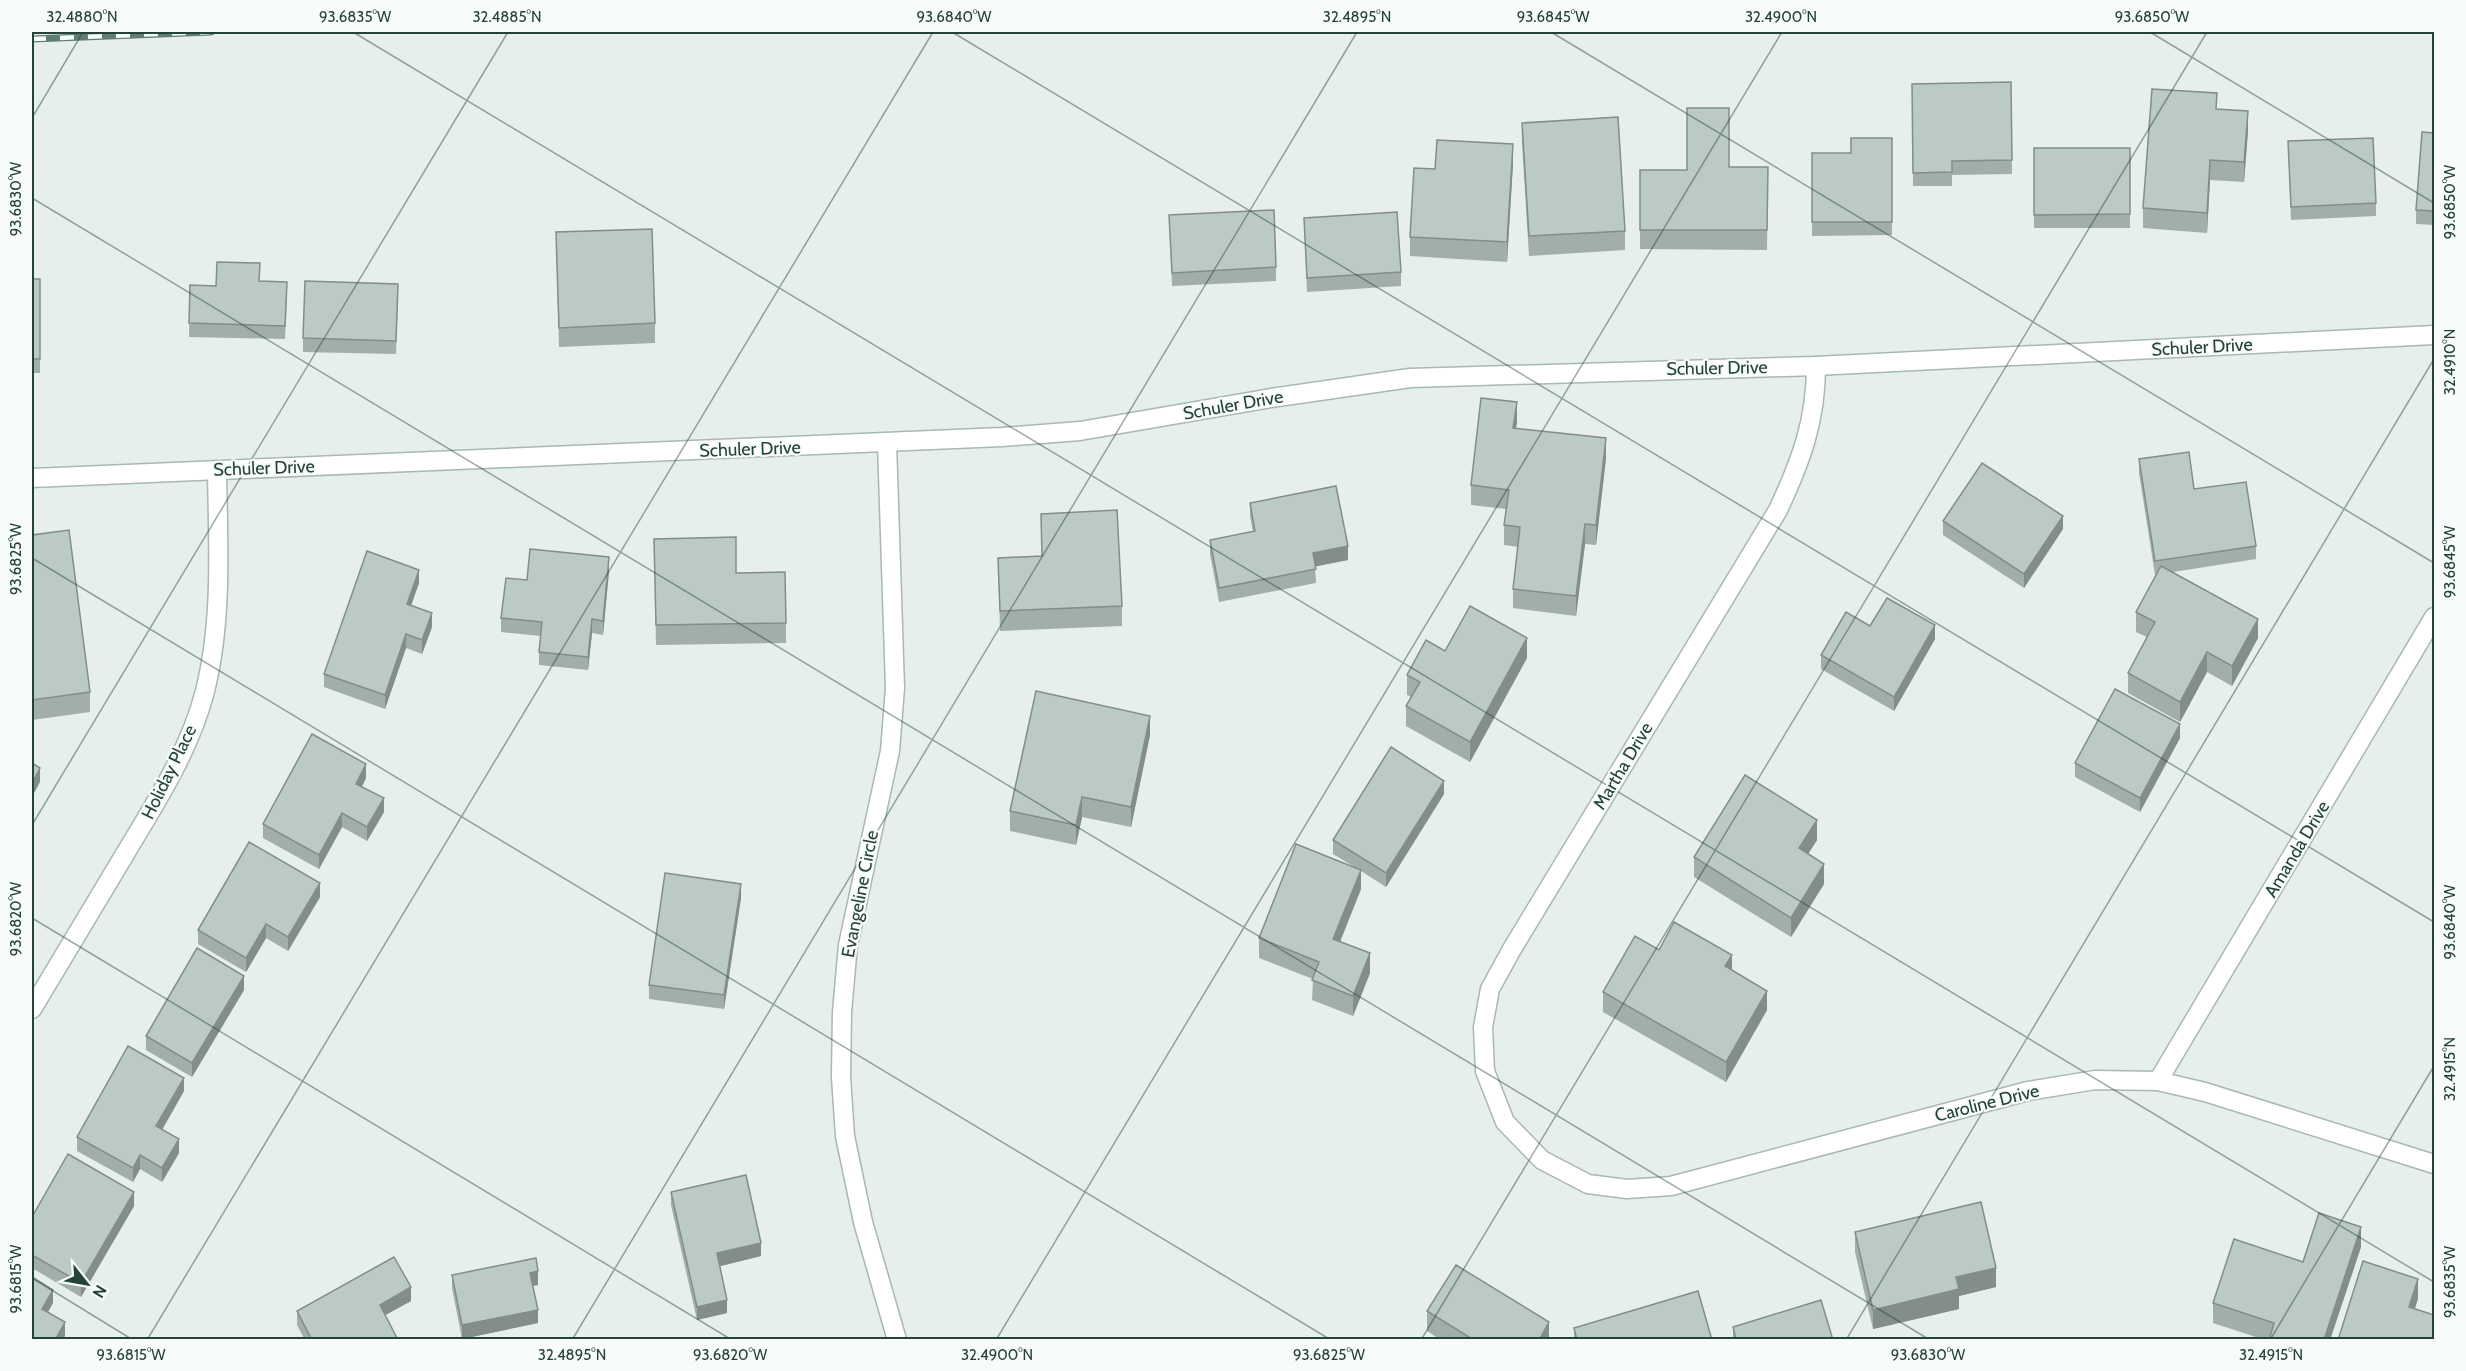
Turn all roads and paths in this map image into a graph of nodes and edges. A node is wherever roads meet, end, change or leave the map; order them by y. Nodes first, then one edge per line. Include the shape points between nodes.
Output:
1 (2434, 335) edge
2 (1816, 366) junction
3 (887, 443) junction
4 (217, 470) junction
5 (32, 478) edge
6 (2434, 617) edge
7 (32, 1009) edge
8 (2158, 1081) junction
9 (1542, 1160) joint
10 (2434, 1164) edge
11 (897, 1340) edge

1 - 2 street, Schuler Drive
2 - 3 street, Schuler Drive via 1410,378 1080,431
2 - 9 street, Martha Drive via 1811,425 1799,465 1778,510 1490,989 1483,1027 1485,1071 1505,1122
3 - 4 street, Schuler Drive
3 - 11 street, Evangeline Circle via 895,688 890,751 848,945 842,1077 845,1136 858,1201
4 - 5 street, Schuler Drive
4 - 7 street, Holiday Place via 215,635 205,692 188,741 159,798
6 - 8 street, Amanda Drive
8 - 9 street, Caroline Drive via 2095,1080 2028,1091 1671,1186 1627,1189 1588,1184
8 - 10 street, Caroline Drive via 2205,1092

